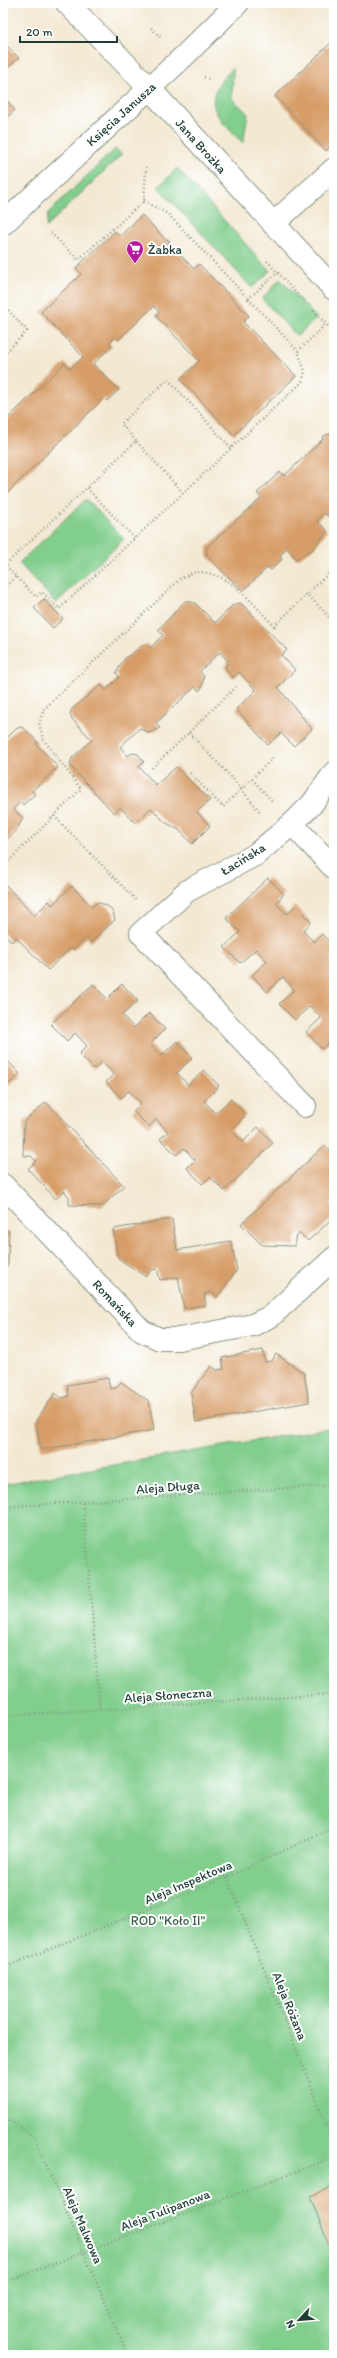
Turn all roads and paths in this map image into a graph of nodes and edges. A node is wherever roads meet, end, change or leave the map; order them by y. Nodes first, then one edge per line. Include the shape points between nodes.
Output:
1 (67, 3) edge
2 (238, 3) edge
3 (150, 88) junction
4 (146, 167) dead end
5 (334, 169) edge
6 (144, 200) junction
7 (3, 224) edge
8 (273, 224) junction
9 (52, 233) dead end
10 (276, 272) dead end
11 (334, 289) edge
12 (248, 299) junction
13 (3, 304) edge
14 (326, 324) dead end
15 (298, 351) junction
16 (3, 355) edge
17 (136, 441) junction
18 (231, 448) junction
19 (87, 488) junction
20 (183, 493) junction
21 (135, 538) junction
22 (334, 568) edge
23 (16, 576) junction
24 (3, 589) edge
25 (307, 594) junction
26 (334, 622) edge
27 (236, 687) dead end
28 (189, 733) junction
29 (274, 757) dead end
30 (152, 768) dead end
31 (190, 773) dead end
32 (334, 773) edge
33 (252, 779) junction
34 (240, 790) junction
35 (276, 806) dead end
36 (54, 816) junction
37 (264, 817) dead end
38 (292, 824) junction
39 (3, 867) edge
40 (334, 868) edge
41 (148, 926) junction
42 (305, 1106) dead end
43 (3, 1185) edge
44 (334, 1258) edge
45 (334, 1485) edge
46 (83, 1503) junction
47 (3, 1507) edge
48 (334, 1694) edge
49 (100, 1710) junction
50 (3, 1716) edge
51 (334, 1827) edge
52 (227, 1878) junction
53 (3, 1968) edge
54 (3, 2116) edge
55 (334, 2143) edge
56 (334, 2157) edge
57 (83, 2251) junction
58 (3, 2283) edge
59 (128, 2355) edge

1 - 3 street, Jana Brożka
2 - 3 street, Księcia Janusza
3 - 7 street, Księcia Janusza
3 - 8 street, Jana Brożka
4 - 6 path
5 - 8 street
6 - 9 path via 78,260
6 - 12 path via 168,214
8 - 11 street, Jana Brożka
10 - 12 path
12 - 15 path
13 - 16 path via 27,331
14 - 15 path
15 - 18 path via 305,372 302,382
17 - 18 path via 121,424 168,379
17 - 19 path
17 - 20 path
18 - 20 path
19 - 21 path
19 - 23 path via 5,566
20 - 21 path
21 - 23 path via 59,609 42,592 36,597
22 - 25 path
23 - 24 path
25 - 26 path
25 - 36 path via 274,626 239,590 215,575 196,572 180,579 44,709 39,723 43,739 81,789
27 - 28 path
28 - 30 path
28 - 34 path via 233,779
29 - 33 path
31 - 34 path via 223,807
32 - 38 street, Łacińska via 312,804
33 - 34 path
33 - 35 path
34 - 37 path
36 - 39 path
36 - 41 path
38 - 40 street
38 - 41 street, Łacińska via 254,856 186,891
41 - 42 street
43 - 44 street, Romańska via 142,1331 160,1339 180,1340 253,1325 271,1316
45 - 46 path, Aleja Długa
46 - 47 path, Aleja Długa
46 - 49 path
48 - 49 path, Aleja Słoneczna
49 - 50 path, Aleja Słoneczna
51 - 52 path, Aleja Inspektowa
52 - 53 path, Aleja Inspektowa
52 - 55 path, Aleja Różana
54 - 57 path, Aleja Malwowa via 34,2137
56 - 57 path, Aleja Tulipanowa
57 - 58 path, Aleja Tulipanowa
57 - 59 path, Aleja Malwowa

